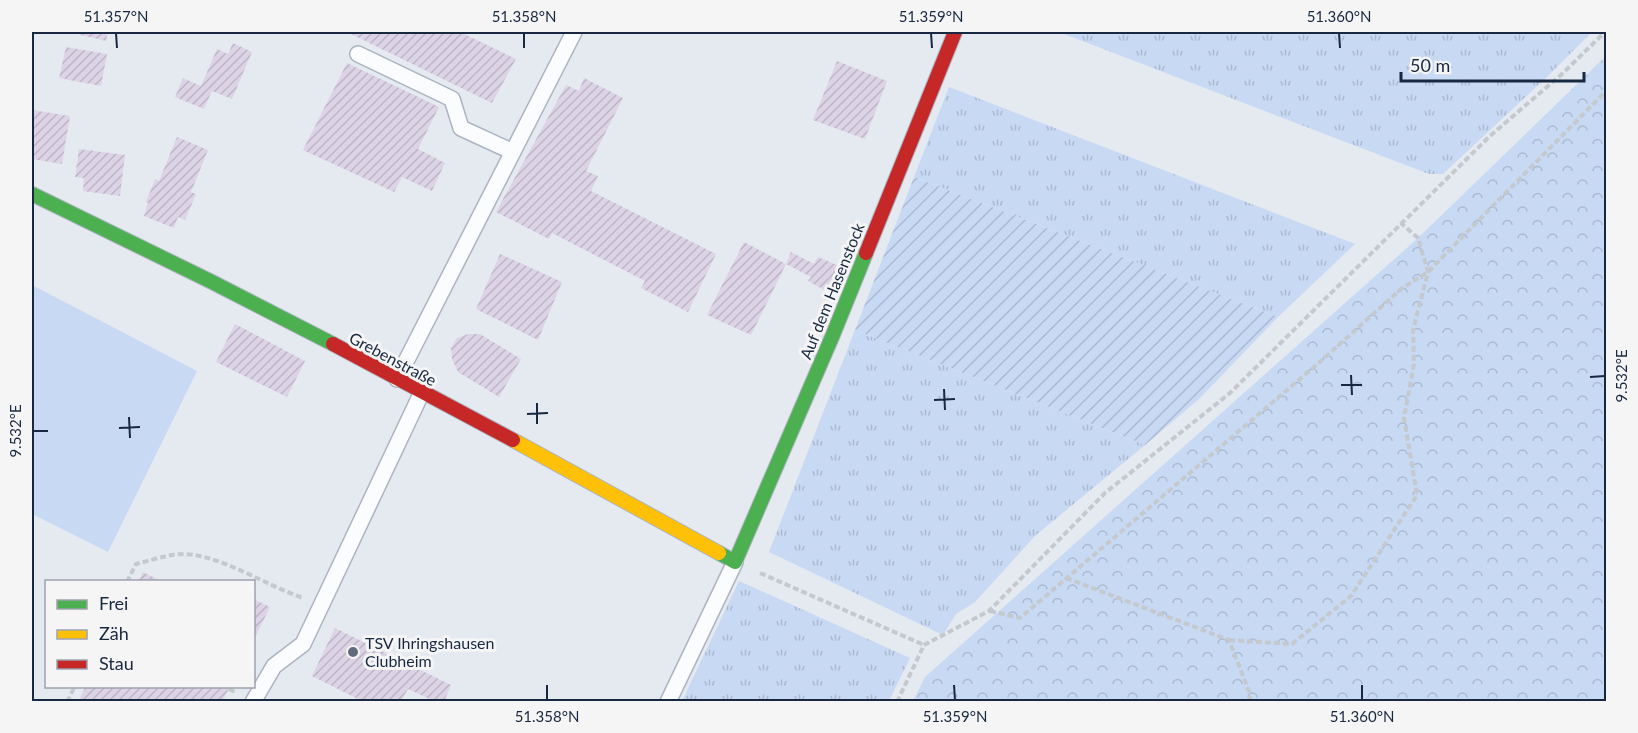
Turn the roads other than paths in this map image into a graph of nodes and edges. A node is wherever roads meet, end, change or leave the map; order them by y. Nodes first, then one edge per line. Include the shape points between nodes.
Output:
1 (574, 32) edge
2 (955, 32) edge
3 (358, 54) dead end
4 (513, 152) junction
5 (32, 194) edge
6 (397, 379) junction
7 (422, 392) junction
8 (735, 562) junction
9 (253, 702) edge
10 (668, 702) edge

1 - 4 lane
2 - 8 street, Auf dem Hasenstock via 832,337
3 - 4 lane via 452,99 461,128
4 - 6 lane
5 - 6 street, Grebenstraße
6 - 7 street, Grebenstraße
7 - 8 street, Grebenstraße
7 - 9 lane via 303,644 274,666
8 - 10 lane

